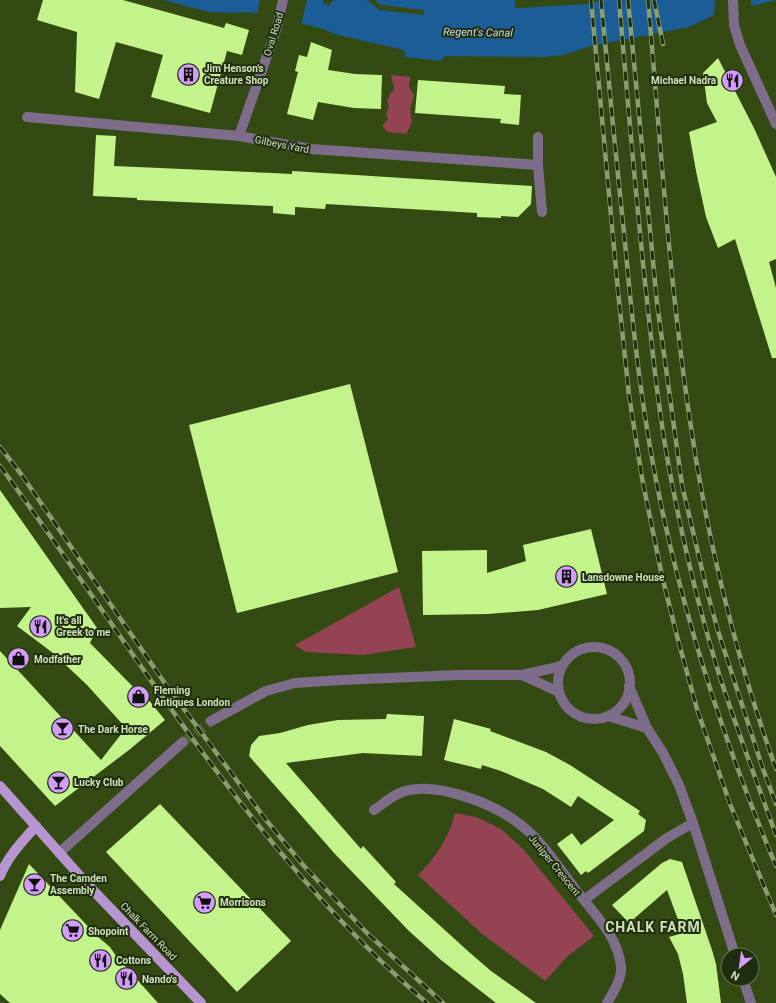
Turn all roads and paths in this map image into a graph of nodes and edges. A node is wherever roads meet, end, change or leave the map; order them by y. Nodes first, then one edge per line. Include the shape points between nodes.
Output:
1 (283, 0) edge
2 (733, 0) edge
3 (27, 117) dead end
4 (776, 124) edge
5 (239, 136) junction
6 (538, 137) dead end
7 (538, 165) junction
8 (542, 212) dead end
9 (562, 666) junction
10 (522, 675) junction
11 (630, 686) junction
12 (559, 692) junction
13 (608, 716) junction
14 (211, 721) tunnel mouth
15 (647, 728) junction
16 (183, 742) tunnel mouth
17 (0, 786) edge
18 (374, 810) dead end
19 (693, 823) junction
20 (36, 826) junction
21 (59, 853) junction
22 (0, 876) edge
23 (584, 900) junction
24 (732, 947) edge
25 (746, 987) edge
26 (201, 1003) edge
27 (607, 1003) edge
28 (751, 1003) edge

1 - 5 street, Oval Road via 278,22
2 - 4 street via 734,25 740,45
3 - 5 street, Gilbeys Yard
5 - 7 street, Gilbeys Yard via 311,149
6 - 7 street
7 - 8 street
9 - 10 street
9 - 11 street via 575,652 598,647 619,657 629,676
9 - 12 street via 559,673
10 - 12 street
10 - 14 street via 443,675 295,683 266,691
11 - 13 street via 621,706
11 - 15 street
12 - 13 street via 567,706 576,714 588,718
13 - 15 street
15 - 19 street via 671,768
16 - 21 street
17 - 20 main road, Chalk Farm Road
18 - 23 street, Juniper Crescent via 393,796 412,789 455,794 480,802 522,825
19 - 23 street, Juniper Crescent via 667,838
19 - 24 street
20 - 21 main road, Chalk Farm Road
20 - 22 main road via 7,860
21 - 26 main road, Chalk Farm Road
23 - 27 street, Juniper Crescent via 613,941 620,957 619,978
25 - 28 street

